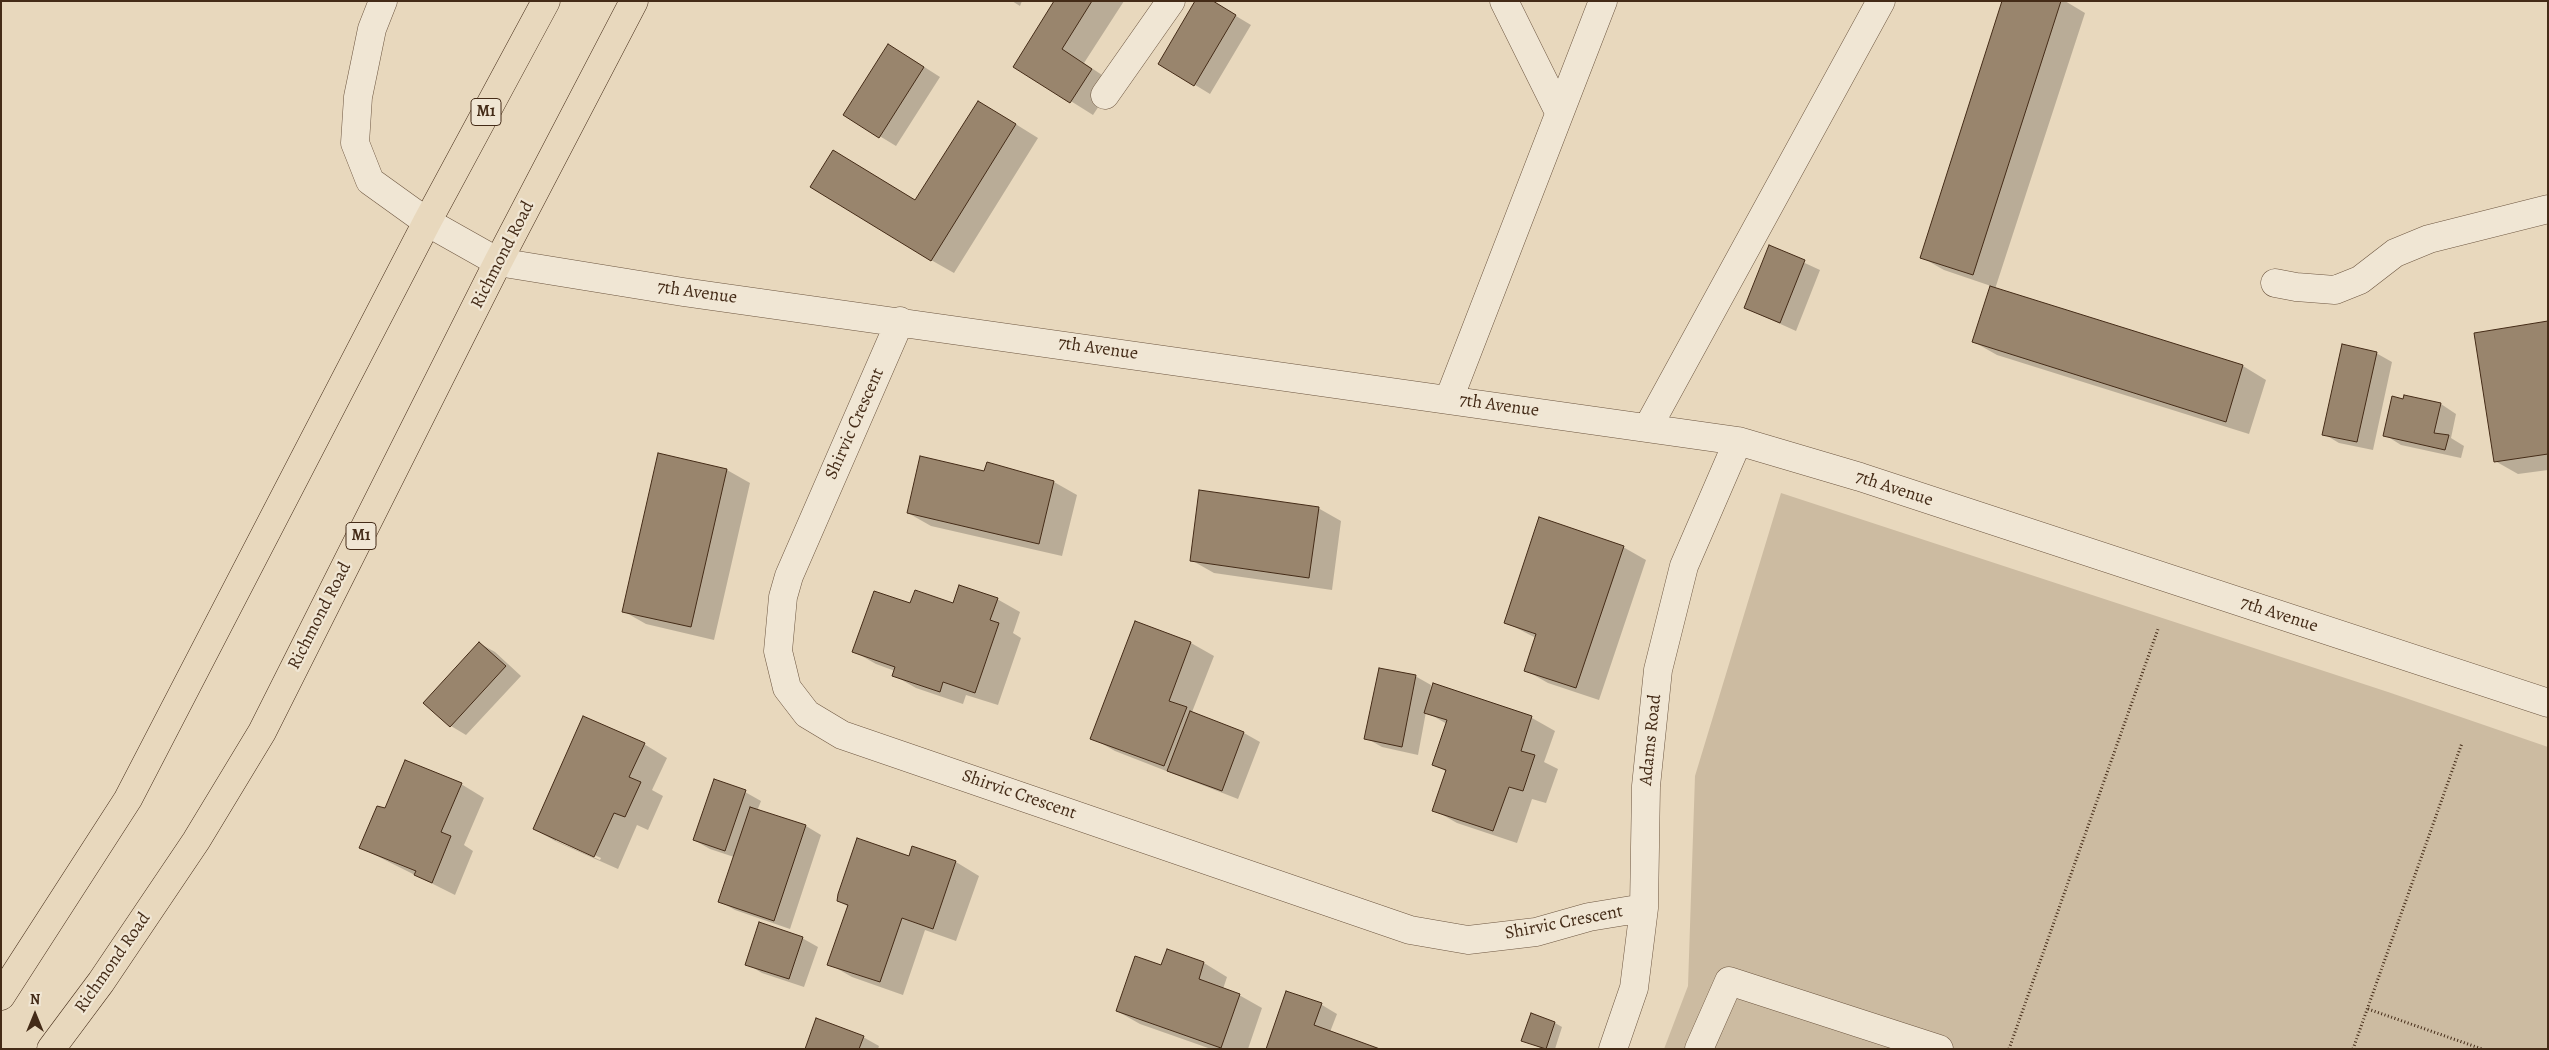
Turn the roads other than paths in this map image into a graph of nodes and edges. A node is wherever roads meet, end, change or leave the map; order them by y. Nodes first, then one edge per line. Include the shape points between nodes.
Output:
1 (383, 1) edge
2 (546, 1) edge
3 (634, 1) edge
4 (1171, 1) edge
5 (1504, 1) edge
6 (1603, 1) edge
7 (1881, 1) edge
8 (1105, 95) dead end
9 (1558, 112) junction
10 (2548, 209) edge
11 (427, 222) junction
12 (498, 262) junction
13 (2276, 283) dead end
14 (900, 321) junction
15 (1449, 399) junction
16 (1648, 427) junction
17 (1738, 441) junction
18 (2548, 703) edge
19 (1644, 908) junction
20 (1, 996) edge
21 (51, 1049) edge
22 (1613, 1049) edge
23 (1699, 1049) edge
24 (1939, 1049) edge

1 - 11 street, 7th Avenue via 372,29 360,87 355,142 370,180
2 - 11 highway, M1
3 - 12 highway, Richmond Road / M1
4 - 8 street
5 - 9 street
6 - 9 street
7 - 16 street
9 - 15 street
10 - 13 street via 2429,239 2395,253 2360,280 2335,290
11 - 12 street, 7th Avenue
11 - 20 highway, M1 via 128,799
12 - 14 street, 7th Avenue via 683,292
12 - 21 highway, Richmond Road / M1 via 262,732 196,841 101,982
14 - 15 street, 7th Avenue
14 - 19 street, Shirvic Crescent via 788,576 783,597 778,651 787,688 807,714 842,735 1410,930 1468,940 1536,932 1589,917
15 - 16 street, 7th Avenue
16 - 17 street, 7th Avenue
17 - 18 street, 7th Avenue via 1869,480
17 - 19 street, Adams Road via 1684,566 1658,670 1646,786
19 - 22 street, Adams Road via 1634,988
23 - 24 street via 1729,981

